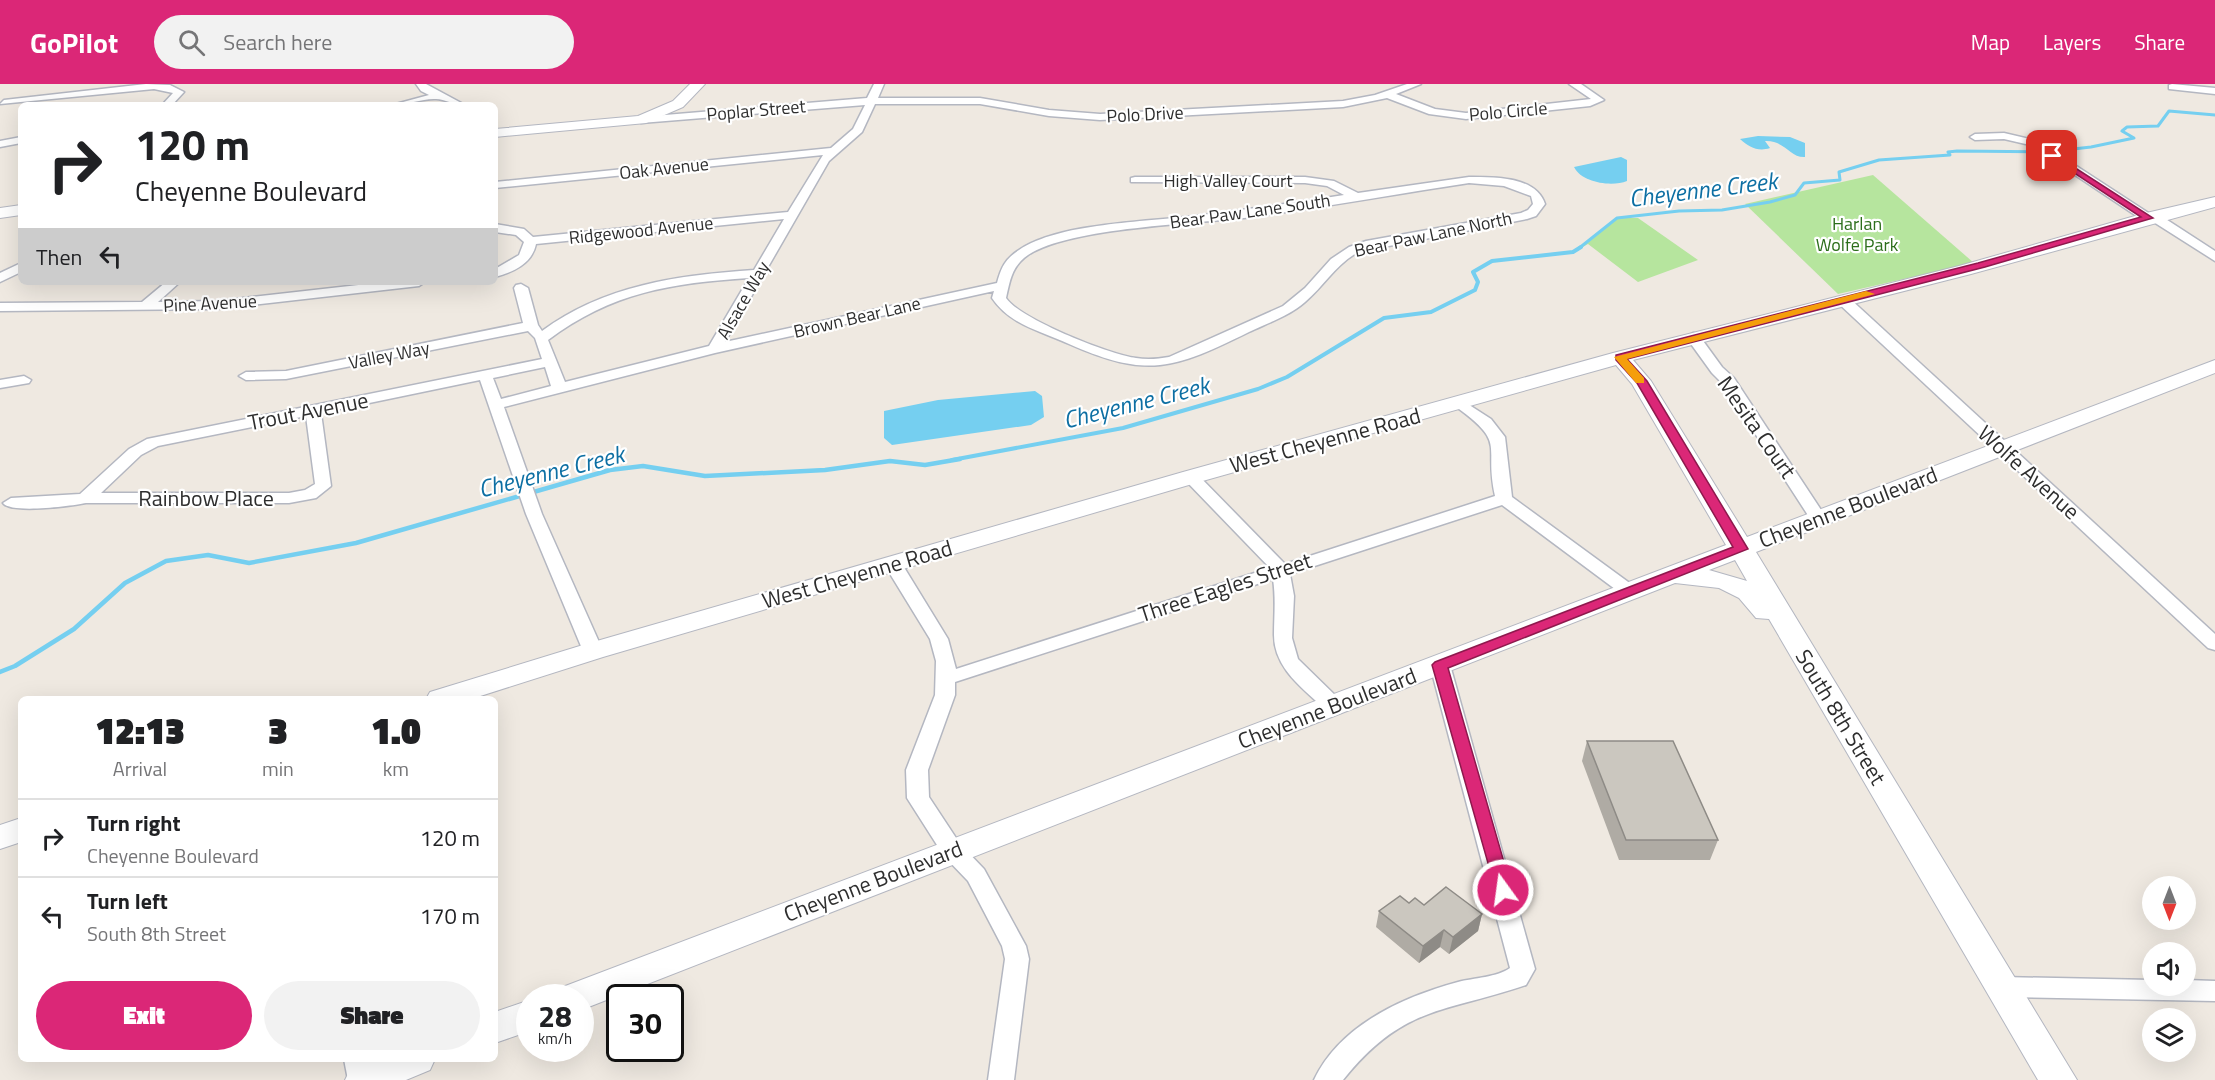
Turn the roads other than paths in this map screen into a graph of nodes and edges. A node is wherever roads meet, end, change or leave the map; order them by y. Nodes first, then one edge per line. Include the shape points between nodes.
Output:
1 (421, 84) edge
2 (698, 84) edge
3 (879, 84) edge
4 (1416, 84) edge
5 (1574, 84) edge
6 (2172, 87) dead end
7 (990, 89) dead end
8 (2215, 91) edge
9 (440, 95) junction
10 (1389, 95) junction
11 (872, 100) junction
12 (980, 101) junction
13 (170, 102) edge
14 (410, 102) edge
15 (454, 102) edge
16 (4, 103) dead end
17 (641, 120) junction
18 (498, 133) edge
19 (1975, 137) dead end
20 (18, 141) edge
21 (0, 144) edge
22 (832, 151) junction
23 (1135, 180) dead end
24 (498, 185) edge
25 (1521, 186) joint
26 (1354, 196) junction
27 (2215, 202) edge
28 (18, 210) edge
29 (0, 213) edge
30 (791, 215) junction
31 (2151, 217) junction
32 (498, 228) edge
33 (530, 241) junction
34 (2215, 257) edge
35 (18, 269) edge
36 (498, 272) edge
37 (759, 273) junction
38 (0, 278) edge
39 (170, 285) edge
40 (304, 285) edge
41 (393, 285) edge
42 (1001, 286) junction
43 (521, 288) dead end
44 (293, 296) junction
45 (1843, 300) junction
46 (145, 306) junction
47 (0, 307) edge
48 (531, 326) junction
49 (1693, 337) junction
50 (541, 339) junction
51 (714, 350) junction
52 (1620, 357) junction
53 (549, 362) junction
54 (2215, 366) edge
55 (485, 375) junction
56 (246, 376) dead end
57 (24, 380) dead end
58 (0, 384) edge
59 (560, 389) junction
60 (1460, 403) junction
61 (497, 404) junction
62 (313, 410) junction
63 (2002, 447) junction
64 (1191, 477) junction
65 (86, 498) junction
66 (1504, 499) junction
67 (11, 503) dead end
68 (1819, 519) junction
69 (1741, 549) junction
70 (893, 564) junction
71 (1280, 569) junction
72 (1664, 578) junction
73 (1629, 591) junction
74 (2215, 644) edge
75 (1799, 646) junction
76 (593, 651) junction
77 (1440, 665) junction
78 (947, 678) junction
79 (450, 696) edge
80 (1333, 705) junction
81 (18, 831) edge
82 (0, 837) edge
83 (952, 850) junction
84 (2002, 987) junction
85 (594, 990) edge
86 (2215, 991) edge
87 (516, 1020) edge
88 (498, 1027) edge
89 (358, 1062) edge
90 (409, 1062) edge
91 (362, 1080) edge
92 (1001, 1080) edge
93 (1327, 1080) edge
94 (2058, 1080) edge

1 - 9 street
2 - 17 main road via 678,105
3 - 11 street
4 - 10 street, Polo Drive
5 - 10 street, Polo Circle via 1599,100 1466,116 1433,112
6 - 8 street
7 - 12 street
9 - 14 street
9 - 15 street
10 - 12 street, Polo Drive via 1331,105 1100,117 1049,114
11 - 12 street, Polo Drive
11 - 17 street, Poplar Street
11 - 22 street via 858,130
13 - 16 street via 178,92 154,86
17 - 18 main road
19 - 31 street via 2004,136 2036,145
20 - 21 street
22 - 24 street, Oak Avenue
22 - 30 street, Alsace Way
23 - 26 street, High Valley Court via 1305,180 1330,183
25 - 26 street, Bear Paw Lane South via 1468,180
25 - 42 street, Bear Paw Lane North via 1536,194 1539,204 1532,213 1346,252 1297,302 1176,362 1140,364 1106,356 1014,314 999,298
26 - 42 street, Bear Paw Lane South via 1050,240 1014,258
27 - 31 main road, West Cheyenne Road
28 - 29 main road
30 - 33 street, Ridgewood Avenue
30 - 37 street, Alsace Way
31 - 34 street
31 - 45 main road, West Cheyenne Road
32 - 33 street, Ridgewood Avenue via 520,232
33 - 36 street via 528,253 521,260
35 - 38 street
37 - 50 street via 690,279 612,299 576,314
37 - 51 street, Alsace Way
39 - 46 street
40 - 44 street
41 - 44 street, Pine Avenue
42 - 51 street, Brown Bear Lane
43 - 48 street
44 - 46 street, Pine Avenue via 217,305
45 - 49 main road, West Cheyenne Road
45 - 63 street, Wolfe Avenue
46 - 47 street, Pine Avenue
48 - 50 street
48 - 56 street, Valley Way via 286,375
49 - 52 main road, West Cheyenne Road
49 - 68 street, Mesita Court via 1729,381
50 - 53 street
51 - 59 street, Alsace Way
52 - 60 main road, West Cheyenne Road
52 - 69 main road, South 8th Street via 1641,381
53 - 55 street, Trout Avenue
53 - 59 street
54 - 63 main road, Cheyenne Boulevard
55 - 61 street
55 - 62 street, Trout Avenue
57 - 58 street
59 - 61 street, Alsace Way
60 - 64 main road, West Cheyenne Road
60 - 66 street via 1497,436
61 - 76 street via 534,514
62 - 65 street, Trout Avenue via 141,447
62 - 65 street, Rainbow Place via 323,486 310,494 290,498
63 - 68 main road, Cheyenne Boulevard
63 - 74 street, Wolfe Avenue
64 - 70 main road, West Cheyenne Road
64 - 71 street
65 - 67 street, Rainbow Place
66 - 71 street, Three Eagles Street
66 - 73 street
68 - 69 main road, Cheyenne Boulevard
69 - 72 main road, Cheyenne Boulevard
69 - 75 main road, South 8th Street
70 - 76 main road, West Cheyenne Road
70 - 78 street via 943,648
71 - 78 street, Three Eagles Street
71 - 80 street via 1285,596 1283,638 1288,659
72 - 73 main road, Cheyenne Boulevard
72 - 75 main road via 1722,579 1744,587 1779,634
73 - 77 main road, Cheyenne Boulevard
75 - 84 main road, South 8th Street
76 - 79 main road, West Cheyenne Road
77 - 80 main road, Cheyenne Boulevard
77 - 93 street via 1523,969 1517,978 1412,1005 1358,1042
78 - 83 street via 940,713 916,770 915,785 918,798
80 - 83 main road, Cheyenne Boulevard
81 - 82 main road
83 - 85 main road, Cheyenne Boulevard
83 - 92 street via 976,875 1014,946 1017,959
84 - 86 street
84 - 94 main road, South 8th Street
87 - 88 main road
89 - 91 street
90 - 91 main road

